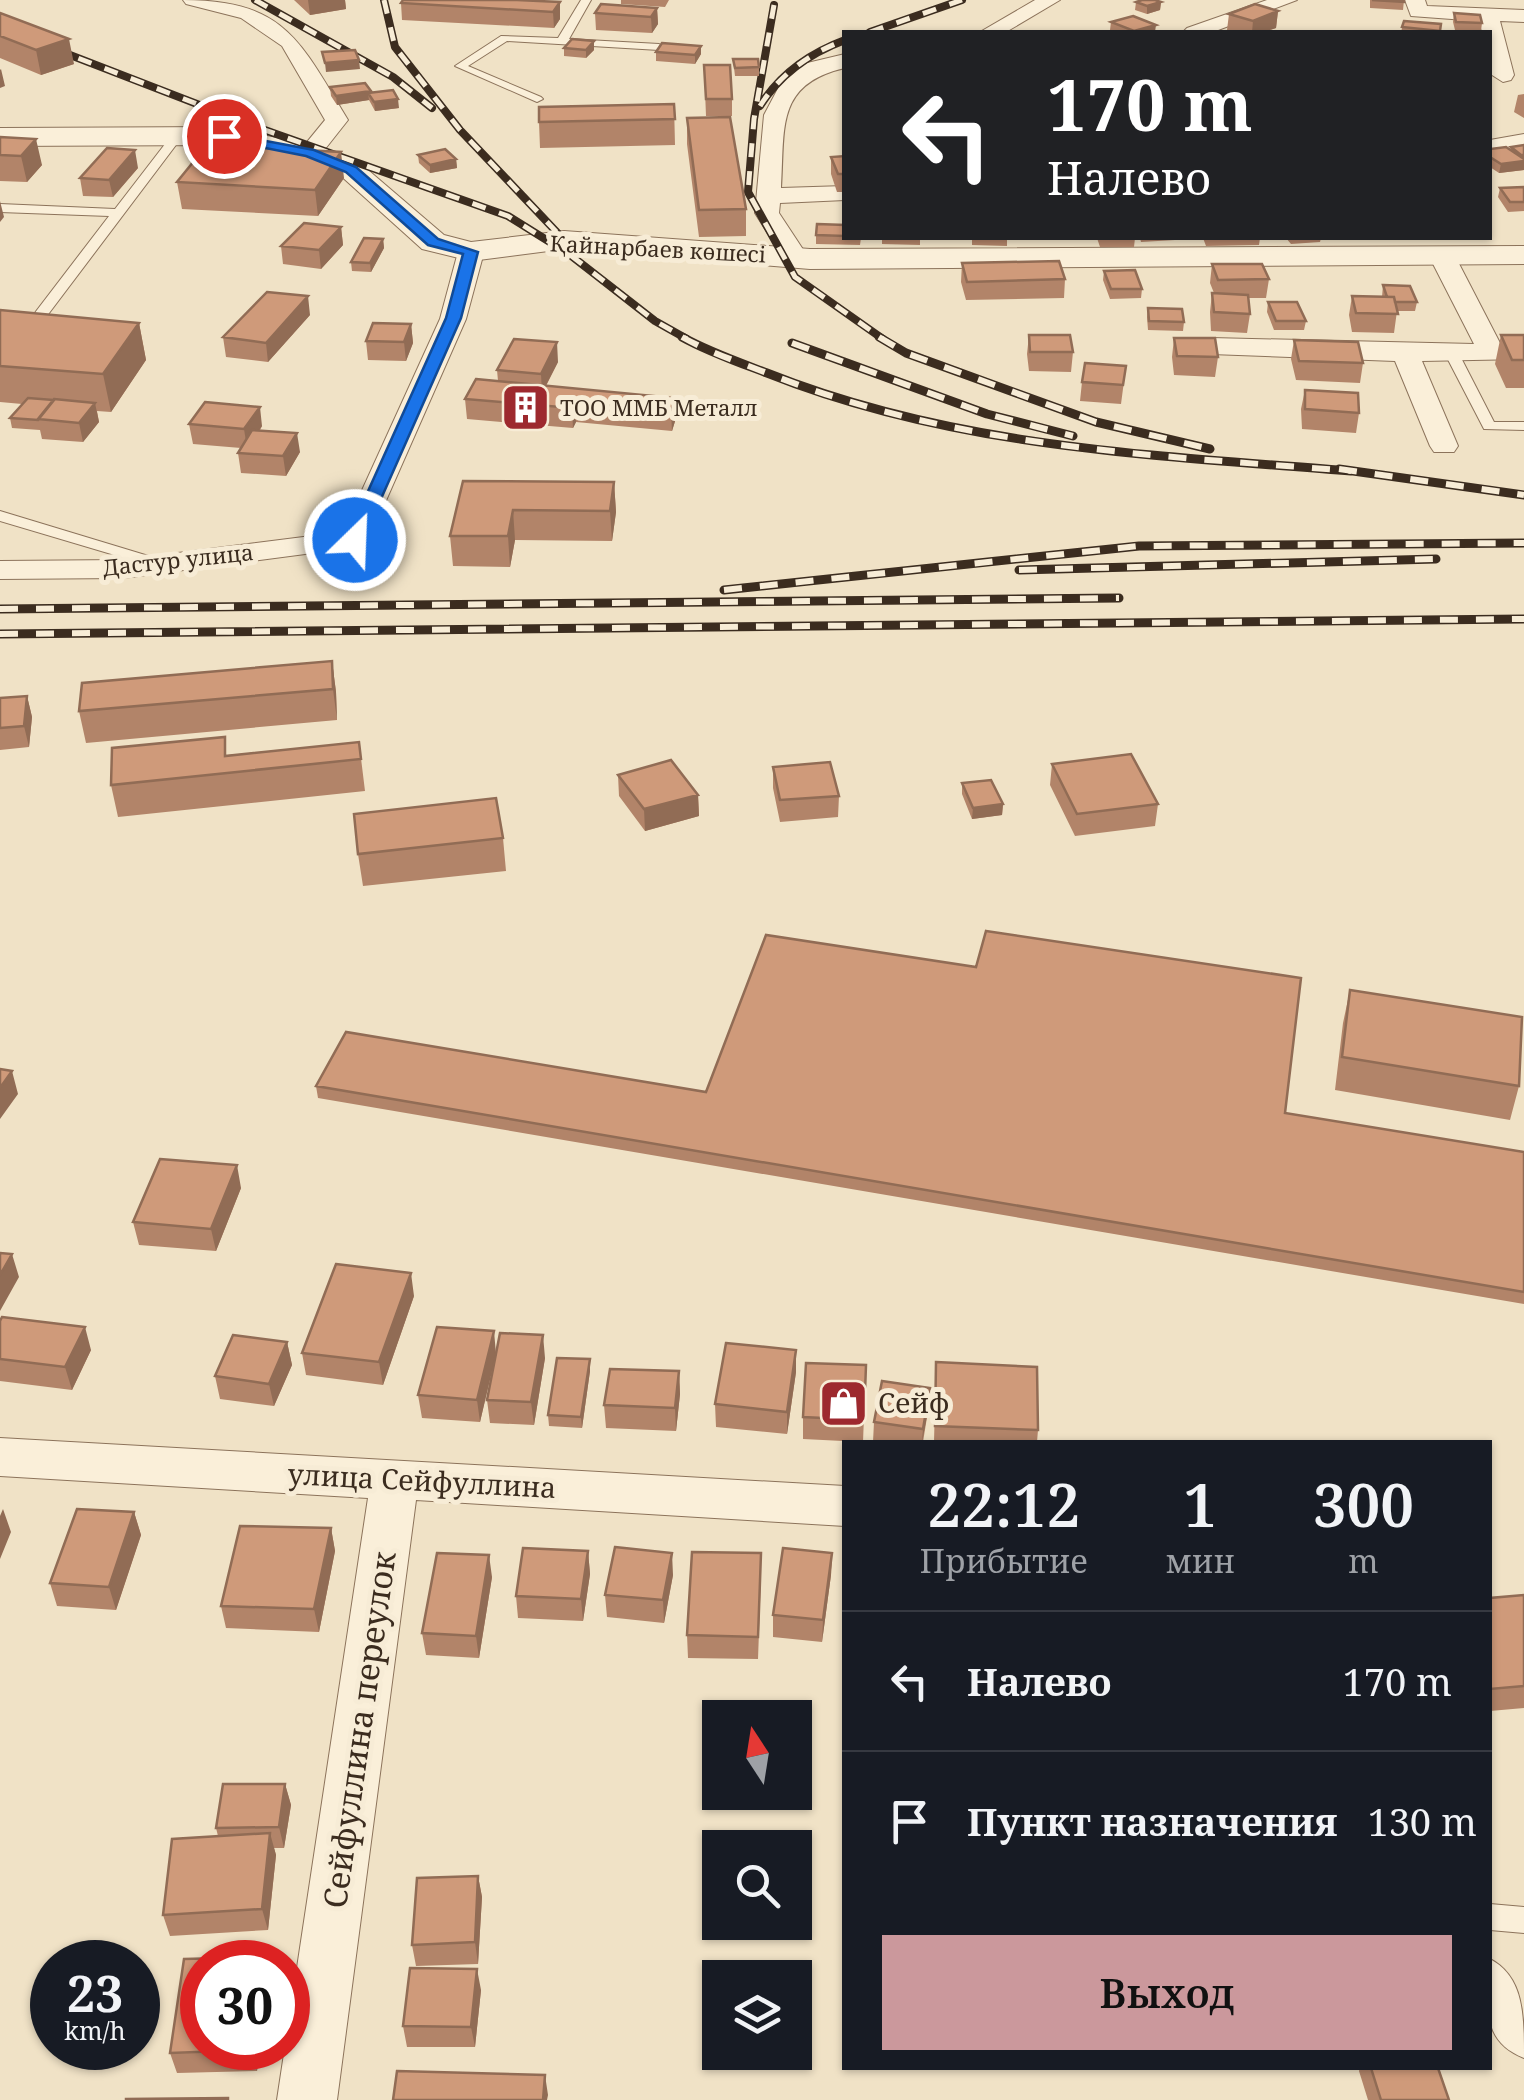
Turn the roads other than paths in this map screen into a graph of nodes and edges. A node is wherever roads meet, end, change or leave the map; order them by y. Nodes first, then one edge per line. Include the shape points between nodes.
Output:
1 (193, 0) edge
2 (586, 0) edge
3 (1050, 0) edge
4 (1287, 0) edge
5 (1416, 6) edge
6 (1488, 15) junction
7 (1524, 16) edge
8 (995, 30) edge
9 (1200, 30) edge
10 (1492, 30) edge
11 (1492, 31) edge
12 (562, 41) junction
13 (659, 46) edge
14 (842, 62) edge
15 (1503, 75) dead end
16 (536, 99) dead end
17 (176, 136) junction
18 (0, 137) edge
19 (1524, 141) edge
20 (1492, 147) edge
21 (310, 153) junction
22 (842, 193) edge
23 (766, 196) junction
24 (0, 208) edge
25 (118, 213) junction
26 (471, 252) junction
27 (1442, 256) junction
28 (1524, 256) edge
29 (803, 258) junction
30 (23, 338) edge
31 (1211, 346) edge
32 (1450, 350) junction
33 (1491, 351) junction
34 (1524, 351) edge
35 (1405, 353) junction
36 (1524, 426) edge
37 (1444, 446) dead end
38 (0, 516) edge
39 (160, 564) junction
40 (0, 570) edge
41 (0, 1457) edge
42 (395, 1480) junction
43 (842, 1506) edge
44 (1492, 1917) edge
45 (1524, 1920) edge
46 (1492, 1989) edge
47 (1524, 2030) edge
48 (307, 2100) edge

1 - 21 street via 248,14 290,42 337,120
2 - 12 lane
3 - 8 street
4 - 9 street
5 - 6 street
6 - 7 street
6 - 10 street
11 - 15 street
12 - 13 lane
12 - 16 lane via 505,38 460,66
14 - 23 street via 792,82 775,115
17 - 18 street, Қайнарбаев көшесі
17 - 21 street, Қайнарбаев көшесі via 224,136
17 - 25 lane
19 - 20 street
21 - 26 street, Қайнарбаев көшесі via 351,170 433,242
22 - 23 street
23 - 29 street via 767,213
24 - 25 lane
25 - 30 lane
26 - 29 street, Қайнарбаев көшесі via 564,240
26 - 39 street, Дастур улица via 453,318 355,540
27 - 28 street, Қайнарбаев көшесі
27 - 29 street, Қайнарбаев көшесі
27 - 33 street
31 - 35 street
32 - 33 street
32 - 35 street
32 - 36 lane via 1490,426
33 - 34 street
35 - 37 street
38 - 39 lane
39 - 40 street, Дастур улица
41 - 42 street, улица Сейфуллина
42 - 43 street, улица Сейфуллина
42 - 48 street, Сейфуллина переулок
44 - 45 lane
46 - 47 street

